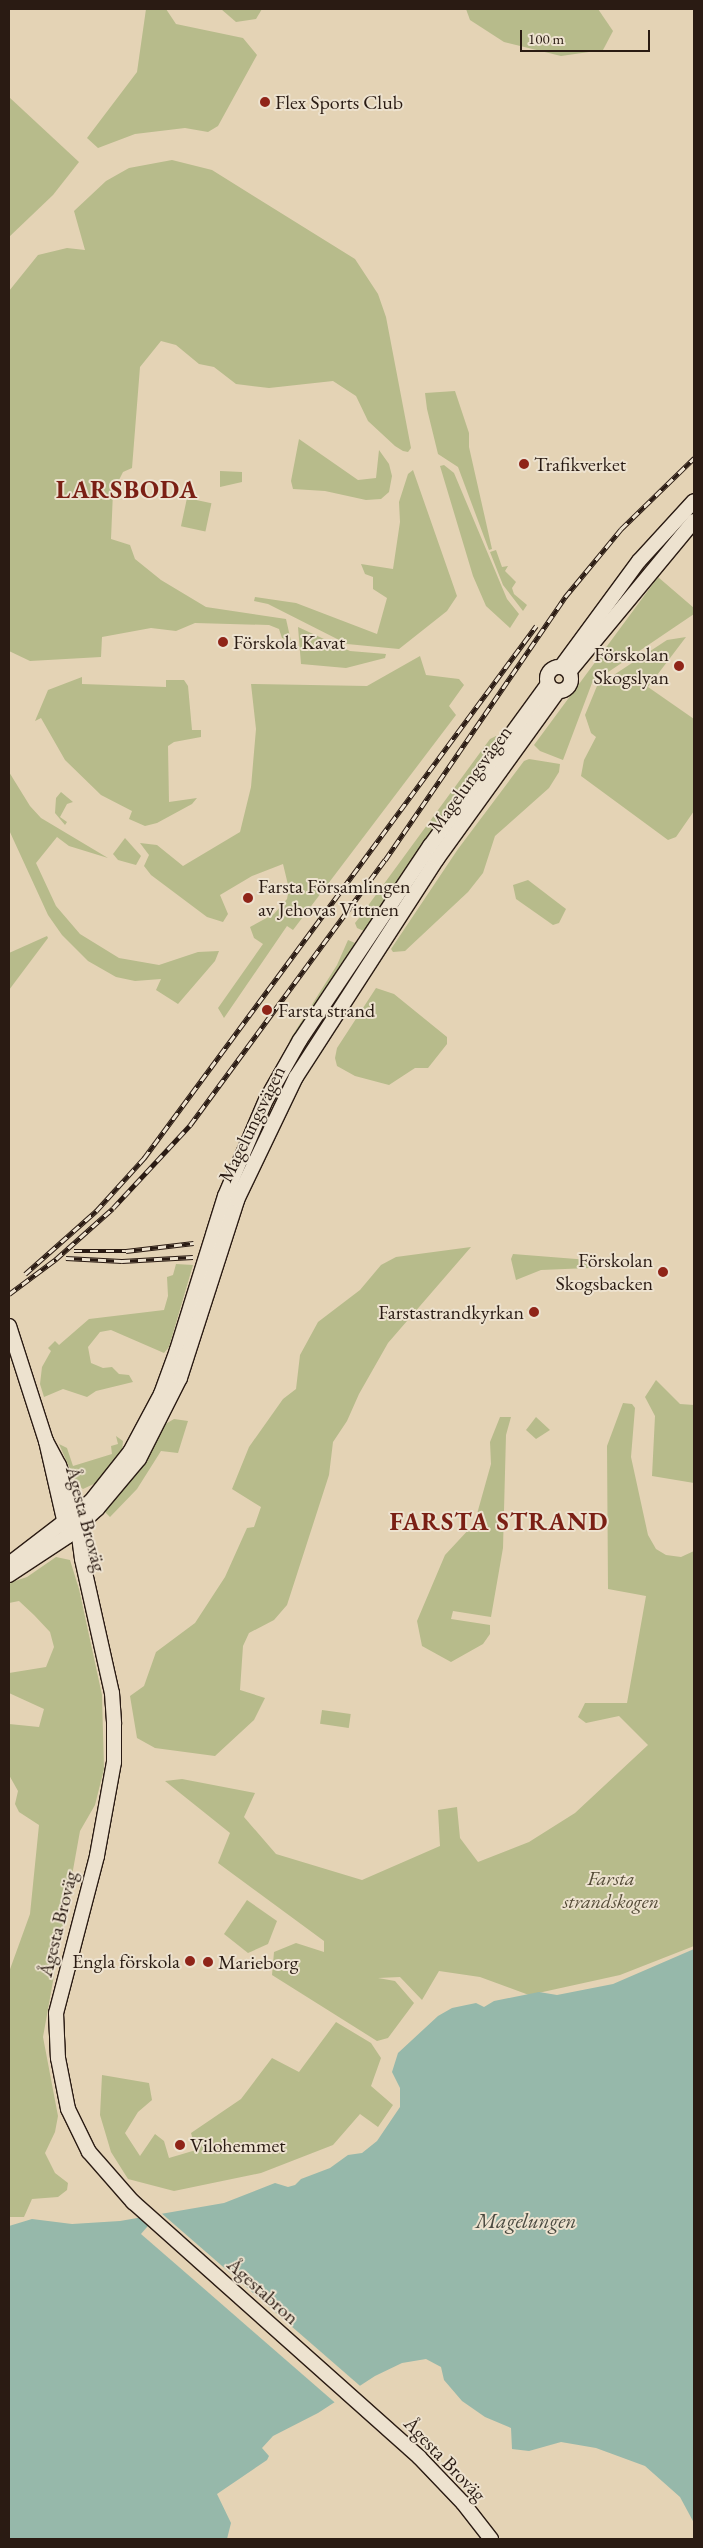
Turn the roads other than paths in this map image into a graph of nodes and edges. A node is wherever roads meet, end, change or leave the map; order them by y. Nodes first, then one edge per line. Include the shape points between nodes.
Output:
1 (694, 501) edge
2 (694, 521) edge
3 (565, 670) junction
4 (553, 687) junction
5 (292, 1052) junction
6 (307, 1059) junction
7 (9, 1326) edge
8 (72, 1525) junction
9 (9, 1564) edge
10 (9, 1575) edge
11 (133, 2202) joint
12 (367, 2410) joint
13 (491, 2539) edge

1 - 3 main road, Magelungsvägen via 639,561
2 - 3 main road, Magelungsvägen
3 - 4 main road, Magelungsvägen via 549,673
3 - 4 main road, Magelungsvägen via 569,685
4 - 5 main road, Magelungsvägen via 457,807
4 - 6 main road, Magelungsvägen
5 - 6 main road
5 - 8 main road, Magelungsvägen via 246,1142 225,1196 161,1394 138,1439 113,1477
6 - 8 main road, Magelungsvägen via 238,1200 189,1354 167,1408 133,1467
7 - 8 main road, Ågesta Broväg
8 - 9 main road, Magelungsvägen
8 - 10 main road, Magelungsvägen
8 - 11 main road, Ågesta Broväg via 112,1693 115,1754 97,1856 56,2013 56,2036 68,2109 89,2152
11 - 12 main road, Ågestabron
12 - 13 main road, Ågesta Broväg via 442,2479

